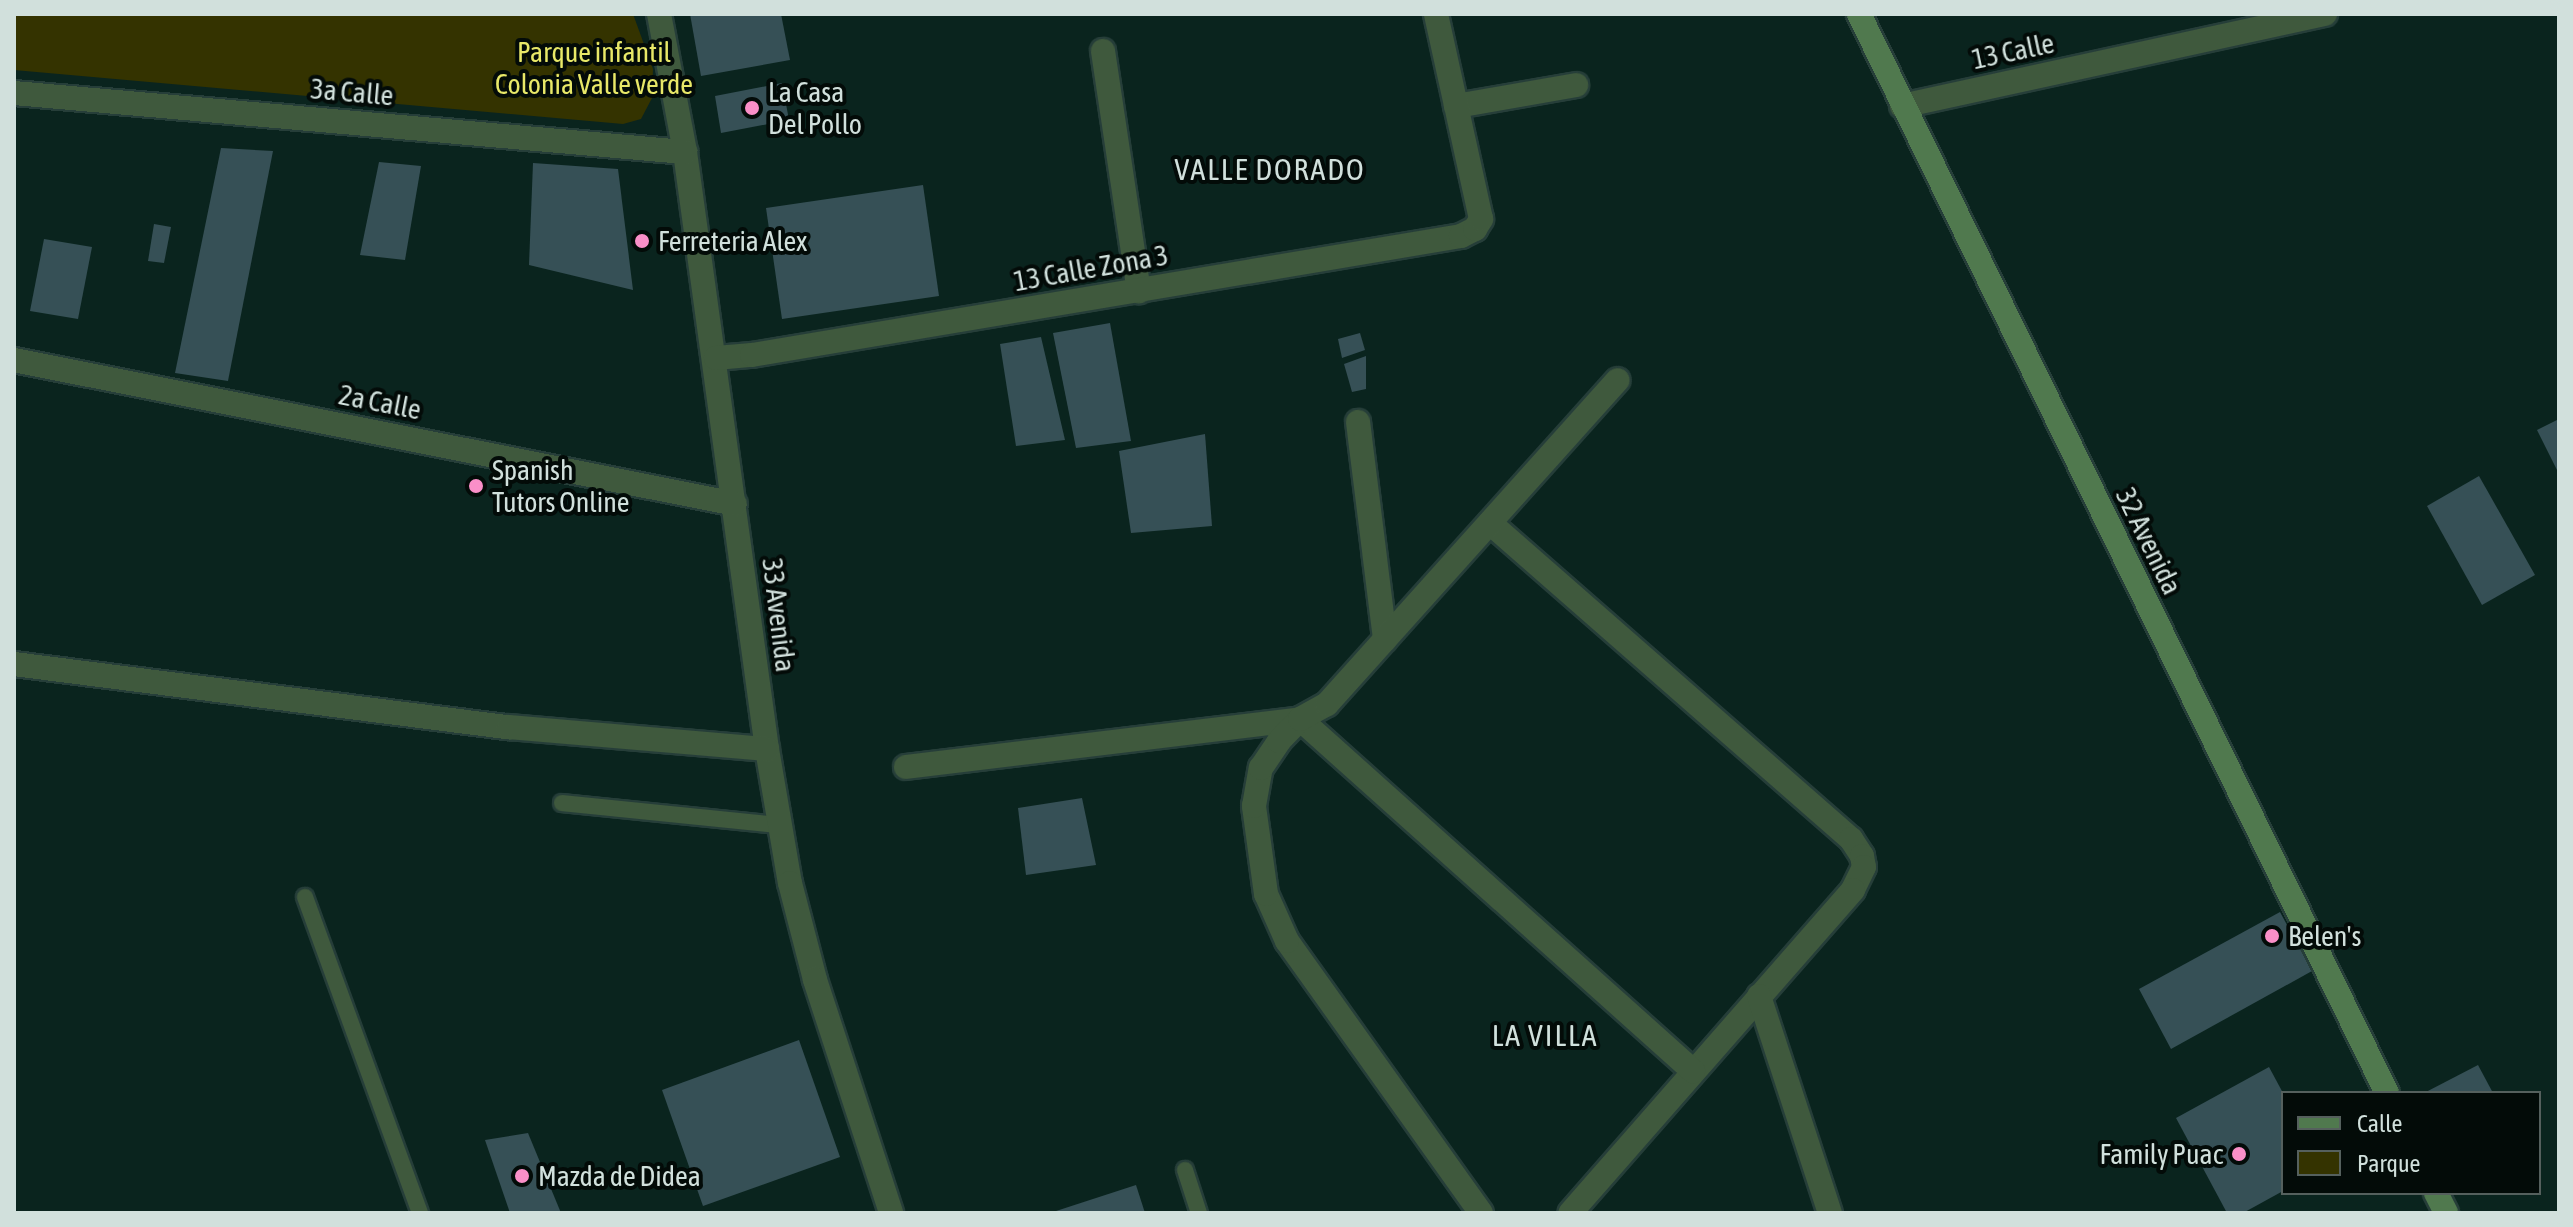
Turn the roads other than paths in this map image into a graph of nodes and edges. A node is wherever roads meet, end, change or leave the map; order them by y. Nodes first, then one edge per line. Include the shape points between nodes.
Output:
1 (659, 14) edge
2 (1436, 14) edge
3 (1859, 14) edge
4 (2325, 14) edge
5 (1103, 51) dead end
6 (1576, 85) dead end
7 (14, 93) edge
8 (1456, 106) junction
9 (1902, 106) junction
10 (685, 152) junction
11 (1139, 291) junction
12 (716, 358) junction
13 (14, 360) edge
14 (1618, 380) dead end
15 (1358, 422) dead end
16 (735, 504) junction
17 (1490, 523) junction
18 (1385, 639) junction
19 (14, 664) edge
20 (1300, 719) junction
21 (767, 749) junction
22 (906, 767) dead end
23 (562, 803) dead end
24 (780, 825) junction
25 (305, 897) dead end
26 (1759, 996) junction
27 (1693, 1071) junction
28 (2386, 1091) edge
29 (1185, 1170) dead end
30 (2437, 1195) edge
31 (420, 1213) edge
32 (891, 1213) edge
33 (1199, 1213) edge
34 (1481, 1213) edge
35 (1570, 1213) edge
36 (1830, 1213) edge
37 (2446, 1213) edge

1 - 10 street, 33 Avenida
2 - 8 street
3 - 9 street, 32 Avenida
4 - 9 street, 13 Calle
5 - 11 street
6 - 8 street
7 - 10 street, 3a Calle
8 - 11 street, 13 Calle Zona 3 via 1481,219 1475,229 1461,236
9 - 28 street, 32 Avenida
10 - 12 street, 33 Avenida
11 - 12 street, 13 Calle Zona 3
12 - 16 street, 33 Avenida
13 - 16 street, 2a Calle
14 - 17 street
15 - 18 street
16 - 21 street, 33 Avenida
17 - 18 street
17 - 26 street via 1858,847 1864,867 1853,890
18 - 20 street via 1327,704
19 - 21 street via 509,727
20 - 22 street
20 - 27 street
20 - 34 street via 1261,768 1254,806 1266,894 1287,941
21 - 24 street, 33 Avenida
23 - 24 lane
24 - 32 street, 33 Avenida via 815,980
25 - 31 lane
26 - 27 street
26 - 36 street
27 - 35 street
29 - 33 lane
30 - 37 street

